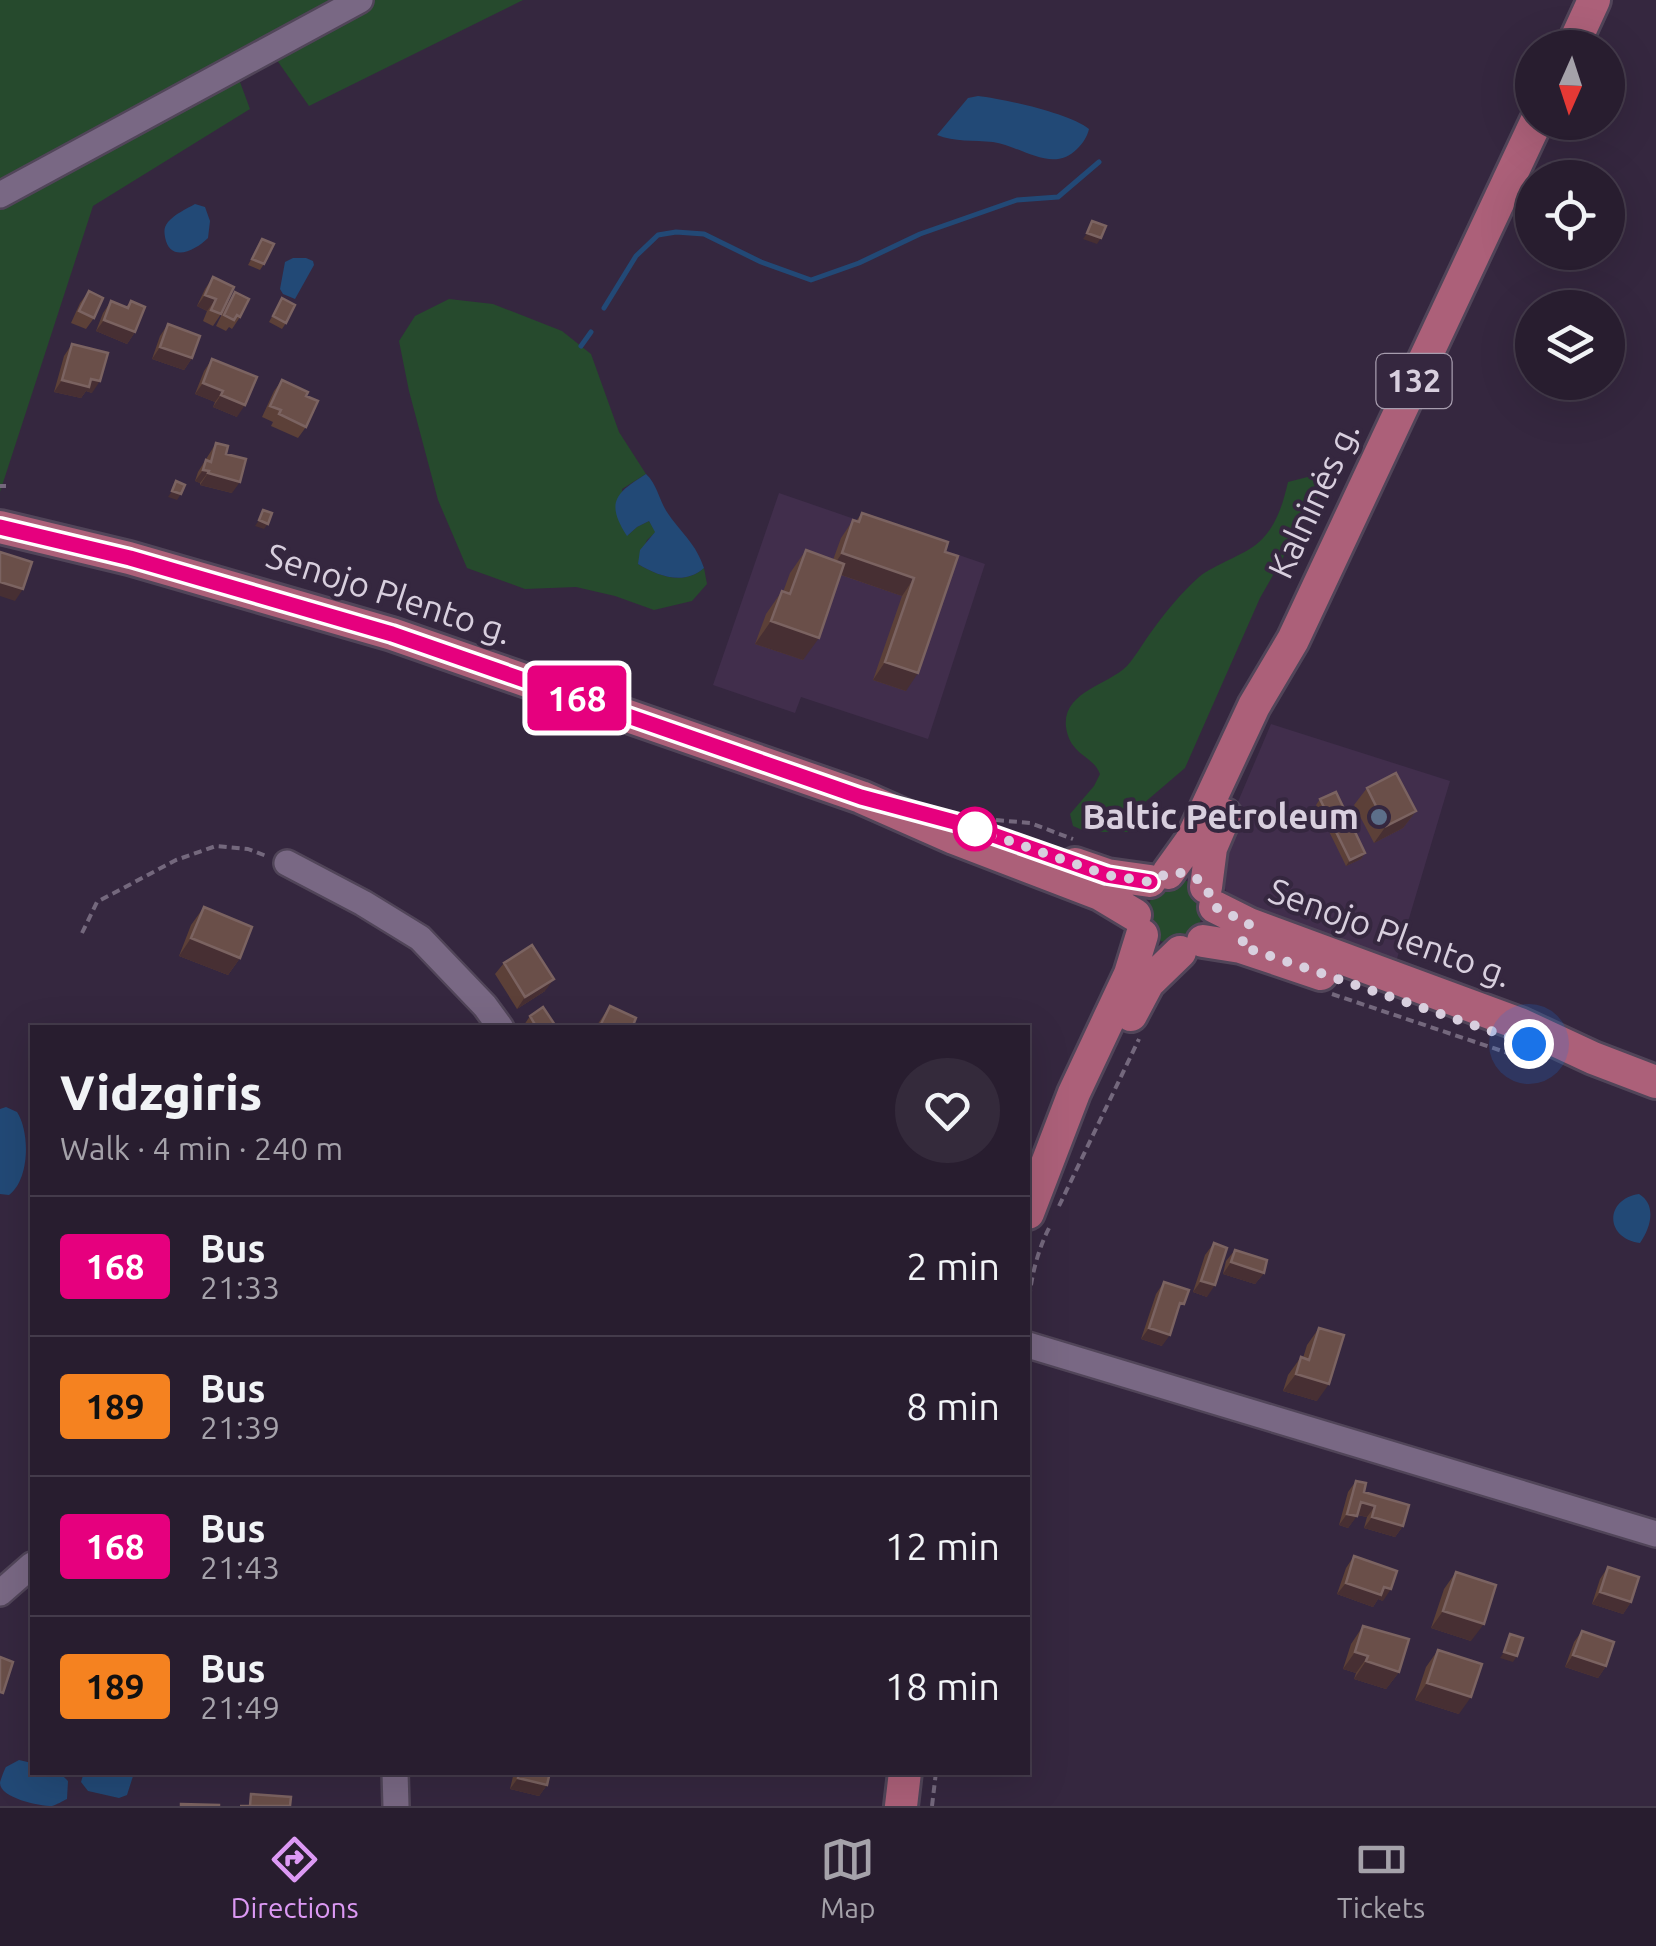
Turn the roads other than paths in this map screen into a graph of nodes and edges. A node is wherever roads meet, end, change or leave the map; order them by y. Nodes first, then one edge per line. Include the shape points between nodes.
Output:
1 (360, 0) edge
2 (1594, 0) edge
3 (1580, 30) edge
4 (1528, 140) edge
5 (0, 195) edge
6 (0, 527) edge
7 (1293, 640) junction
8 (861, 797) junction
9 (287, 863) road end
10 (1159, 877) junction
11 (1211, 897) junction
12 (1139, 925) junction
13 (1192, 946) junction
14 (499, 1025) edge
15 (1592, 1058) junction
16 (1656, 1082) edge
17 (1044, 1172) junction
18 (1044, 1218) edge
19 (1030, 1347) edge
20 (1656, 1534) edge
21 (30, 1566) edge
22 (0, 1593) edge
23 (395, 1775) edge
24 (905, 1775) edge
25 (396, 1806) edge
26 (901, 1806) edge

1 - 5 street
2 - 3 main road
4 - 7 main road, Kalninės g. / 132
6 - 8 main road, Senojo Plento g. via 392,634
7 - 10 main road, Kalninės g. via 1191,841
7 - 11 main road, Kalninės g. via 1211,848
8 - 10 main road, Senojo Plento g. via 1107,875
8 - 12 main road, Senojo Plento g. via 1100,894
9 - 14 street via 420,938
10 - 11 main road via 1196,878
10 - 12 main road via 1136,903
11 - 13 main road via 1211,931
11 - 15 main road, Senojo Plento g. via 1249,924 1520,1024
12 - 13 main road via 1152,945 1166,951
12 - 17 main road via 1130,974
13 - 15 main road, Senojo Plento g. via 1241,946 1529,1044
13 - 17 main road via 1148,983
15 - 16 main road, Senojo Plento g.
17 - 18 main road
19 - 20 street
21 - 22 street
23 - 25 street
24 - 26 main road

